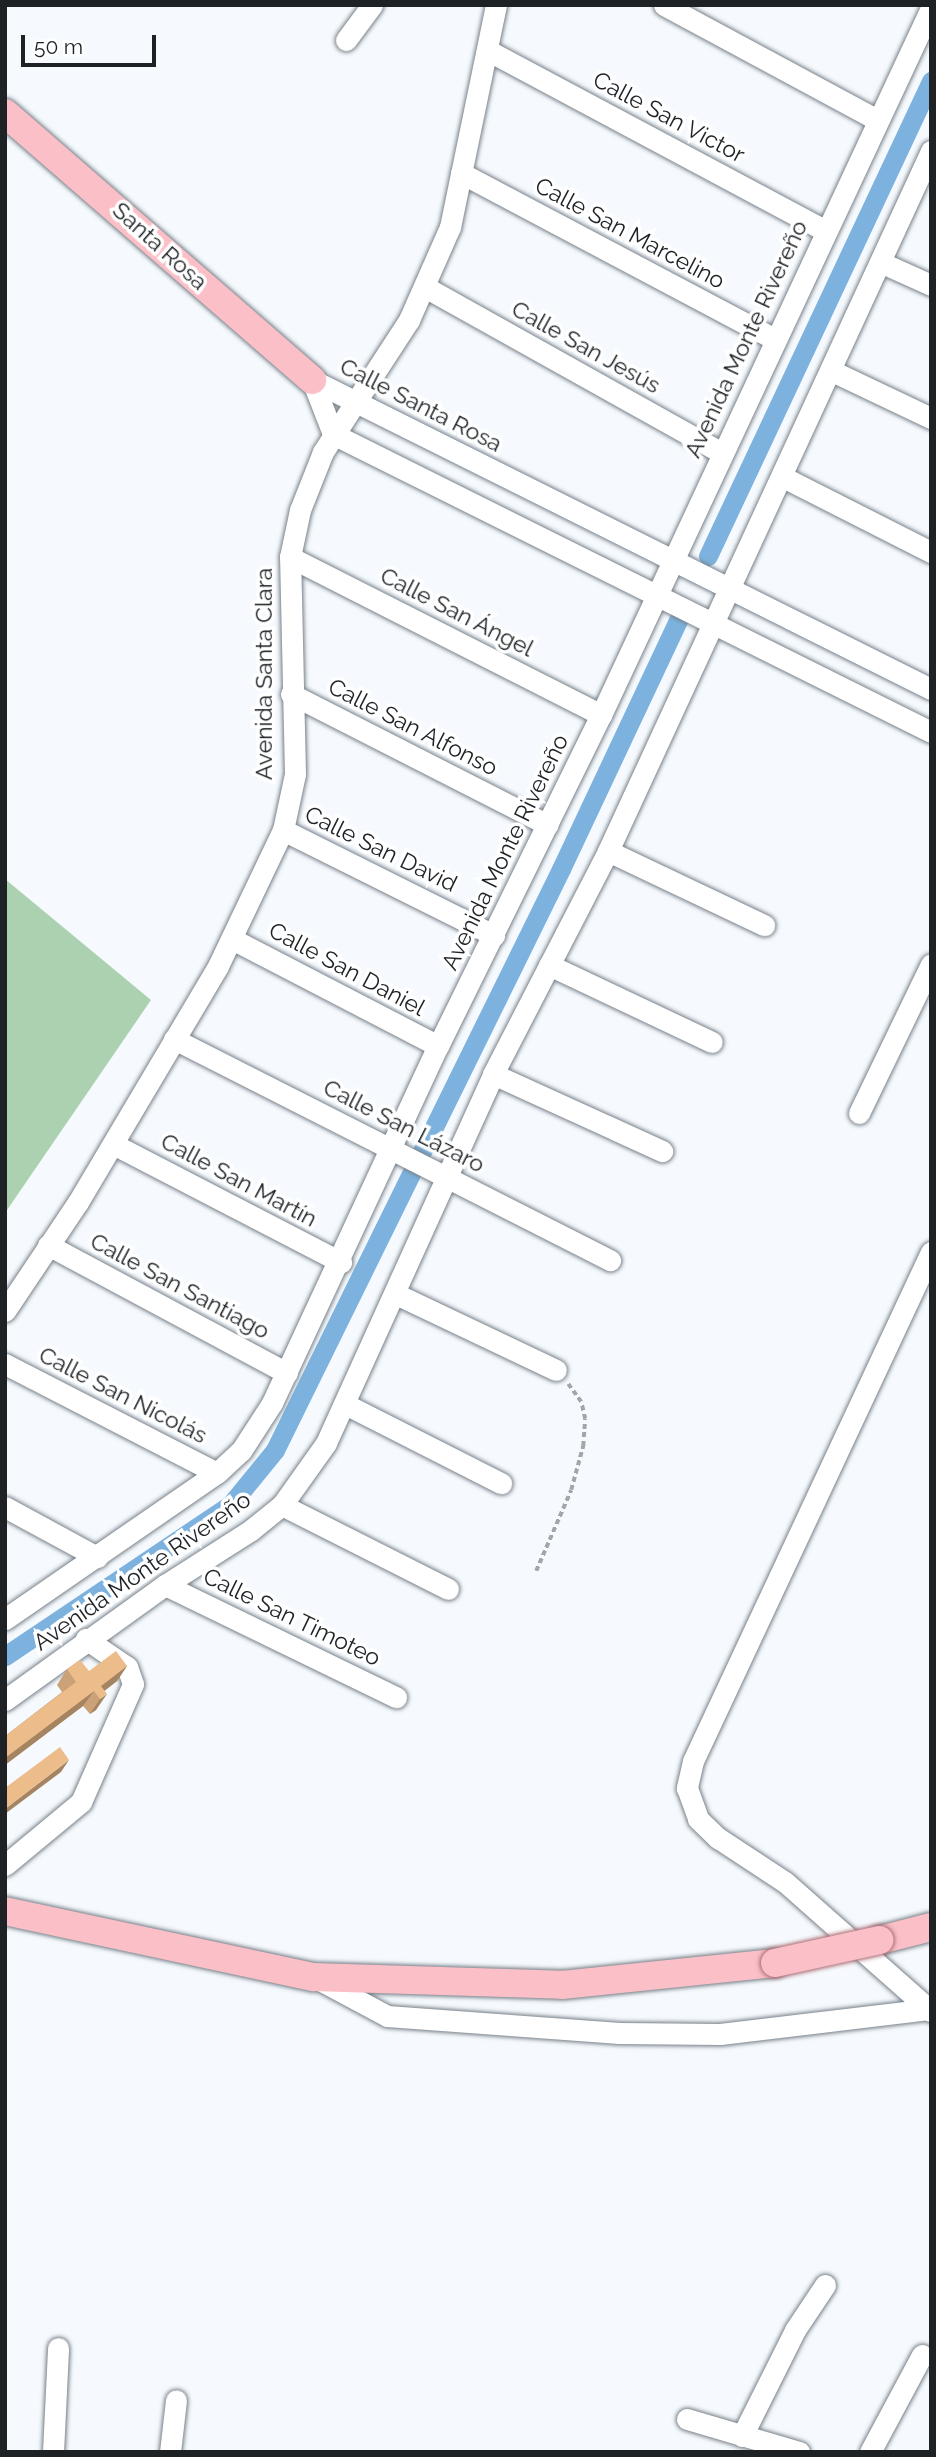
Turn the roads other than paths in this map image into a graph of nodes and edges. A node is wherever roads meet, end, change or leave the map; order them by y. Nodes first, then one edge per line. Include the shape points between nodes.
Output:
1 (372, 5) edge
2 (496, 5) edge
3 (664, 5) edge
4 (922, 5) edge
5 (930, 9) edge
6 (346, 40) dead end
7 (487, 50) junction
8 (5, 113) edge
9 (878, 120) junction
10 (931, 151) edge
11 (461, 173) junction
12 (826, 231) junction
13 (880, 262) junction
14 (931, 285) edge
15 (425, 287) junction
16 (775, 339) junction
17 (832, 371) junction
18 (312, 380) junction
19 (352, 400) junction
20 (931, 418) edge
21 (333, 434) junction
22 (722, 453) junction
23 (783, 477) junction
24 (931, 552) edge
25 (290, 557) junction
26 (671, 559) junction
27 (730, 589) junction
28 (657, 595) junction
29 (714, 624) junction
30 (931, 689) edge
31 (291, 694) junction
32 (601, 715) junction
33 (931, 732) edge
34 (548, 825) junction
35 (283, 830) junction
36 (608, 851) junction
37 (764, 925) dead end
38 (494, 934) junction
39 (232, 939) junction
40 (931, 964) edge
41 (549, 965) junction
42 (174, 1039) junction
43 (712, 1042) dead end
44 (438, 1046) junction
45 (492, 1074) junction
46 (859, 1112) dead end
47 (113, 1144) junction
48 (390, 1149) junction
49 (662, 1151) dead end
50 (445, 1177) junction
51 (48, 1245) junction
52 (931, 1252) edge
53 (610, 1260) dead end
54 (341, 1262) junction
55 (396, 1294) junction
56 (5, 1311) edge
57 (5, 1364) edge
58 (555, 1370) road end
59 (287, 1373) junction
60 (347, 1405) junction
61 (217, 1473) junction
62 (501, 1483) dead end
63 (282, 1505) junction
64 (5, 1507) edge
65 (97, 1557) junction
66 (164, 1585) junction
67 (448, 1589) dead end
68 (5, 1619) edge
69 (86, 1639) junction
70 (396, 1697) dead end
71 (5, 1700) edge
72 (5, 1865) edge
73 (5, 1910) edge
74 (931, 1927) edge
75 (313, 1977) junction
76 (929, 2010) edge
77 (825, 2285) dead end
78 (58, 2348) dead end
79 (922, 2355) dead end
80 (176, 2400) dead end
81 (687, 2419) dead end
82 (742, 2436) junction
83 (53, 2452) edge
84 (170, 2452) edge
85 (799, 2452) edge
86 (870, 2452) edge

1 - 6 street
2 - 7 street, Avenida Santa Clara
3 - 9 street
4 - 5 street
5 - 9 street, Avenida Monte Rivereño
7 - 11 street, Avenida Santa Clara
7 - 12 street, Calle San Victor
8 - 18 main road, Santa Rosa
9 - 12 street, Avenida Monte Rivereño
10 - 13 street, Avenida Monte Rivereño
11 - 15 street, Avenida Santa Clara via 450,227
11 - 16 street, Calle San Marcelino
12 - 16 street, Avenida Monte Rivereño
13 - 14 street
13 - 17 street, Avenida Monte Rivereño
15 - 19 street, Avenida Santa Clara via 409,320
15 - 22 street, Calle San Jesús
16 - 22 street, Avenida Monte Rivereño
17 - 20 street
17 - 23 street, Avenida Monte Rivereño
18 - 19 street, Calle Santa Rosa
18 - 21 street, Calle Santa Rosa
19 - 21 street, Avenida Santa Clara
19 - 26 street, Calle Santa Rosa
21 - 25 street, Avenida Santa Clara via 308,484
21 - 28 street
22 - 26 street, Avenida Monte Rivereño
23 - 24 street
23 - 27 street, Avenida Monte Rivereño
25 - 31 street, Avenida Santa Clara
25 - 32 street, Calle San Ángel
26 - 27 street, Calle Santa Rosa
26 - 28 street, Avenida Monte Rivereño
27 - 29 street, Avenida Monte Rivereño
27 - 30 street, Calle Santa Rosa
28 - 29 street
28 - 32 street, Avenida Monte Rivereño
29 - 33 street
29 - 36 street, Avenida Monte Rivereño
31 - 34 street, Calle San Alfonso
31 - 35 street, Avenida Santa Clara via 295,774
32 - 34 street, Avenida Monte Rivereño
34 - 38 street, Avenida Monte Rivereño
35 - 38 street, Calle San David
35 - 39 street, Avenida Santa Clara
36 - 37 street
36 - 41 street, Avenida Monte Rivereño
38 - 44 street, Avenida Monte Rivereño
39 - 42 street, Avenida Santa Clara
39 - 44 street, Calle San Daniel
40 - 46 street
41 - 43 street
41 - 45 street, Avenida Monte Rivereño
42 - 47 street, Avenida Santa Clara
42 - 48 street, Calle San Lázaro
44 - 48 street, Avenida Monte Rivereño
45 - 49 street
45 - 50 street, Avenida Monte Rivereño
47 - 51 street, Avenida Santa Clara
47 - 54 street, Calle San Martín
48 - 50 street, Calle San Lázaro
48 - 54 street, Avenida Monte Rivereño
50 - 53 street, Calle San Lázaro
50 - 55 street, Avenida Monte Rivereño
51 - 56 street, Avenida Santa Clara
51 - 59 street, Calle San Santiago
52 - 76 street via 693,1761 687,1788 698,1819 718,1838 785,1882
54 - 59 street, Avenida Monte Rivereño
55 - 58 street
55 - 60 street, Avenida Monte Rivereño
57 - 61 street, Calle San Nicolás
59 - 61 street, Avenida Monte Rivereño via 241,1451
60 - 62 street
60 - 63 street, Avenida Monte Rivereño
61 - 65 street, Avenida Monte Rivereño
63 - 66 street, Avenida Monte Rivereño
63 - 67 street
64 - 65 street
65 - 68 street, Avenida Monte Rivereño
66 - 69 street, Avenida Monte Rivereño
66 - 70 street, Calle San Timoteo
69 - 71 street, Avenida Monte Rivereño
69 - 72 street via 127,1667 133,1685 81,1802
73 - 75 main road
74 - 75 main road, bridge via 775,1962 562,1984
75 - 76 street via 387,2016 619,2033 720,2034
77 - 82 street via 795,2330
78 - 83 street
79 - 86 street
80 - 84 street
81 - 82 street
82 - 85 street

